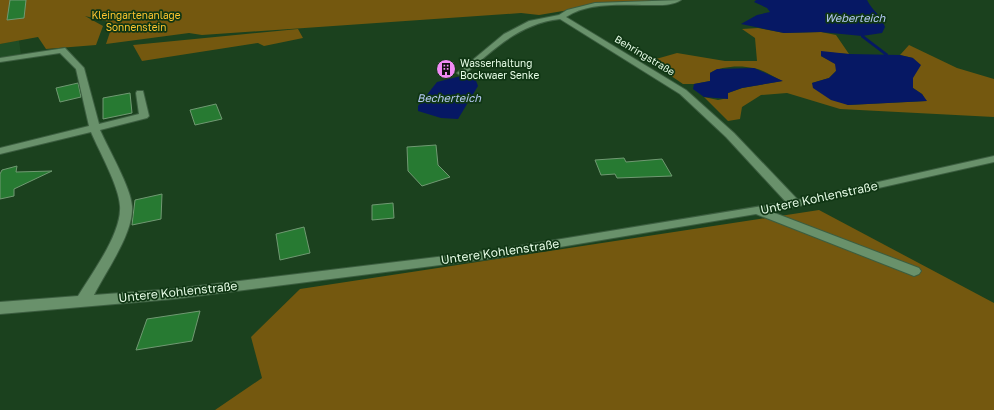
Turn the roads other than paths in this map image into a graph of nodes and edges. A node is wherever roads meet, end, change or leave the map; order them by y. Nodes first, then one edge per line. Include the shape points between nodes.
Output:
1 (678, 0) edge
2 (565, 11) junction
3 (0, 60) edge
4 (461, 73) dead end
5 (140, 93) dead end
6 (95, 129) junction
7 (0, 151) edge
8 (994, 159) edge
9 (795, 204) junction
10 (758, 211) junction
11 (914, 271) dead end
12 (83, 301) junction
13 (0, 308) edge

1 - 2 street via 667,3 584,6
2 - 4 street via 515,29
2 - 9 street, Behringstraße via 683,92 730,135
3 - 6 street via 62,50 80,68
5 - 6 street via 144,116
6 - 7 street
6 - 12 street via 126,206 123,226 116,242
8 - 9 street, Untere Kohlenstraße
9 - 10 street, Untere Kohlenstraße
10 - 11 street
10 - 12 street, Untere Kohlenstraße via 494,254 174,294
12 - 13 street, Untere Kohlenstraße

